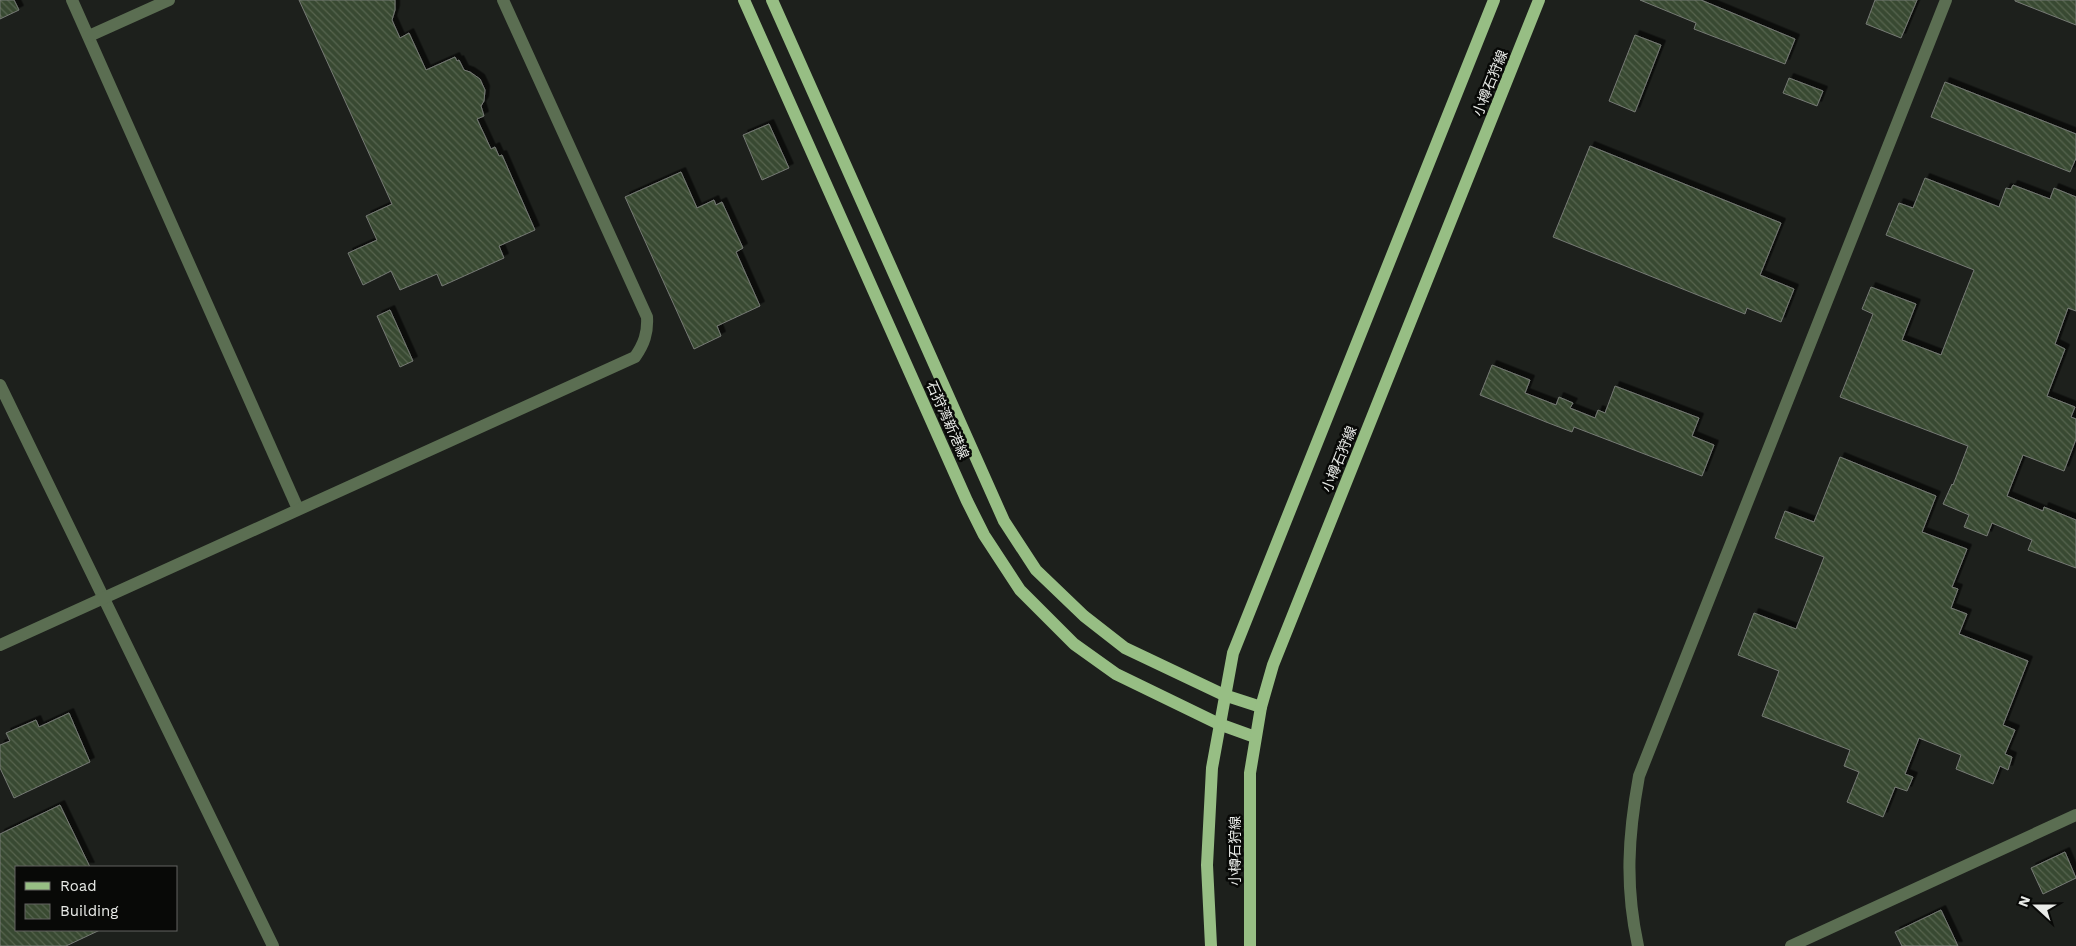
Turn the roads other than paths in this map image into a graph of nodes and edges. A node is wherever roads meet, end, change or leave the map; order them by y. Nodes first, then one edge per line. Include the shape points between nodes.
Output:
1 (72, 0) edge
2 (169, 0) edge
3 (503, 0) edge
4 (744, 0) edge
5 (772, 0) edge
6 (1494, 0) edge
7 (1539, 0) edge
8 (1946, 0) edge
9 (89, 36) junction
10 (0, 385) edge
11 (298, 510) junction
12 (103, 598) junction
13 (0, 645) edge
14 (1224, 695) junction
15 (1261, 707) junction
16 (1220, 724) junction
17 (1255, 737) junction
18 (2076, 815) edge
19 (274, 946) edge
20 (1211, 946) edge
21 (1250, 946) edge
22 (1638, 946) edge
23 (1791, 946) edge

1 - 9 street
2 - 9 street
3 - 11 street via 647,317 646,337 635,357
4 - 16 main road, 石狩湾新港線 via 967,501 984,535 1020,590 1074,644 1116,674
5 - 14 main road, 石狩湾新港線 via 1004,521 1036,570 1084,616 1125,648
6 - 14 main road, 小樽石狩線 via 1233,653
7 - 15 main road, 小樽石狩線 via 1276,656
8 - 22 street via 1639,776 1629,836 1628,868
9 - 11 street
10 - 12 street
11 - 12 street
12 - 13 street
12 - 19 street
14 - 15 main road, 石狩湾新港線
14 - 16 main road, 小樽石狩線
15 - 17 main road, 小樽石狩線
16 - 17 main road, 石狩湾新港線
16 - 20 main road, 小樽石狩線 via 1212,768 1207,865
17 - 21 main road, 小樽石狩線 via 1250,773
18 - 23 street

